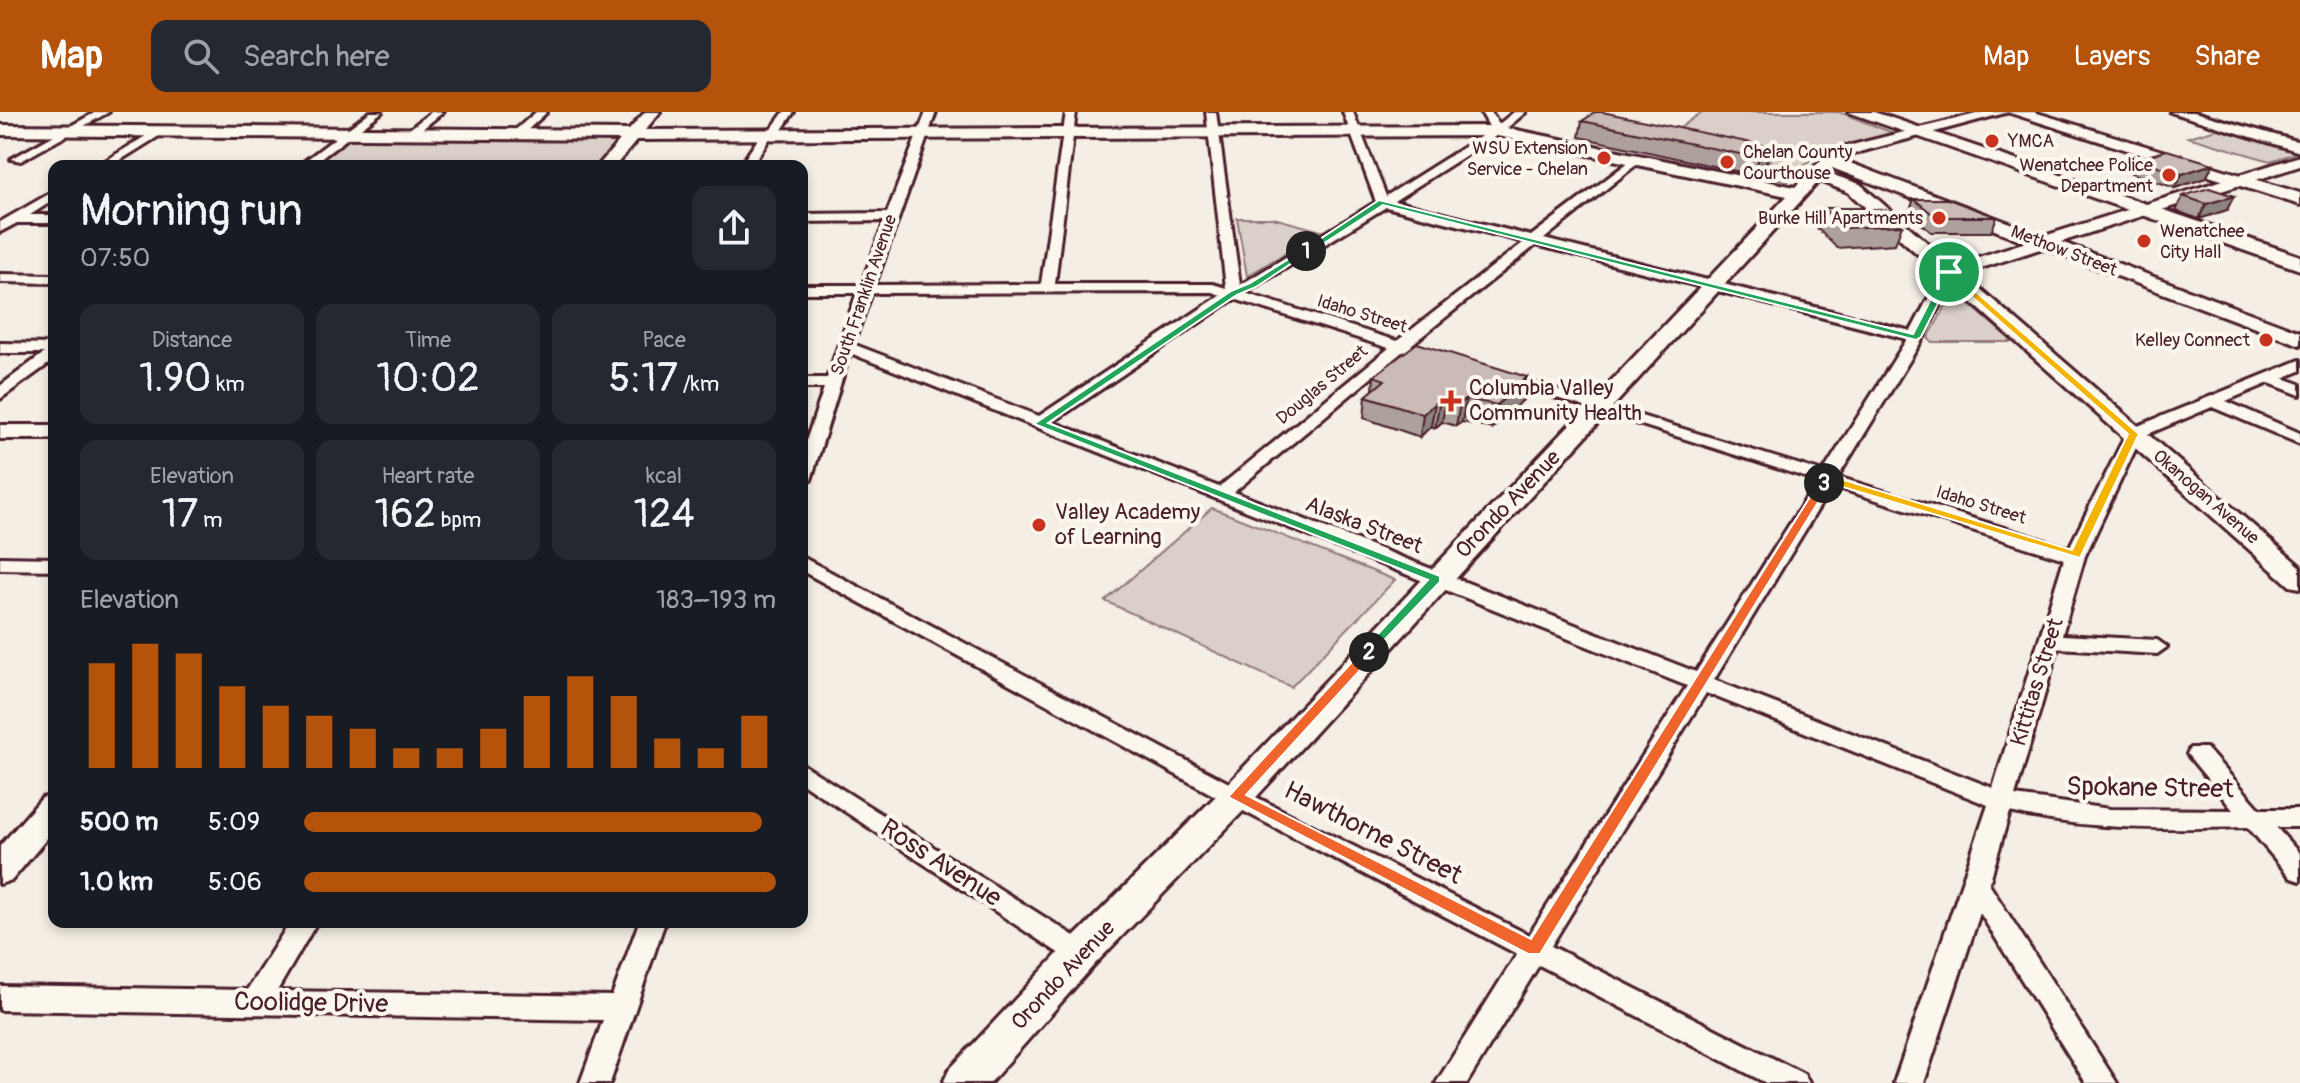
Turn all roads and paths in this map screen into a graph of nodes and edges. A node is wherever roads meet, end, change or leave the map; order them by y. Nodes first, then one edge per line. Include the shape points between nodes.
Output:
1 (104, 112) edge
2 (377, 112) edge
3 (438, 112) edge
4 (542, 112) edge
5 (653, 112) edge
6 (789, 112) edge
7 (931, 112) edge
8 (1071, 112) edge
9 (1211, 112) edge
10 (1348, 112) edge
11 (1486, 112) edge
12 (1521, 112) edge
13 (1857, 112) edge
14 (2002, 112) edge
15 (2016, 112) edge
16 (2177, 112) edge
17 (0, 130) edge
18 (71, 130) junction
19 (161, 131) junction
20 (1355, 131) junction
21 (1497, 131) junction
22 (349, 132) junction
23 (1213, 132) junction
24 (411, 133) junction
25 (1068, 133) junction
26 (1920, 133) junction
27 (517, 134) junction
28 (923, 134) junction
29 (633, 135) junction
30 (770, 135) junction
31 (2300, 147) edge
32 (1638, 158) junction
33 (17, 159) dead end
34 (113, 160) edge
35 (312, 160) edge
36 (611, 160) edge
37 (751, 160) edge
38 (1829, 161) junction
39 (2300, 161) edge
40 (2239, 179) junction
41 (1806, 183) junction
42 (1854, 188) junction
43 (48, 199) edge
44 (2300, 199) edge
45 (1382, 202) junction
46 (2147, 210) junction
47 (891, 217) junction
48 (808, 218) edge
49 (14, 219) junction
50 (48, 219) edge
51 (0, 228) edge
52 (1535, 240) junction
53 (2041, 242) junction
54 (2300, 263) edge
55 (1949, 272) junction
56 (0, 278) edge
57 (48, 279) edge
58 (1710, 284) junction
59 (1047, 288) junction
60 (808, 289) edge
61 (865, 289) junction
62 (1234, 293) junction
63 (1916, 337) junction
64 (2300, 339) edge
65 (845, 346) junction
66 (1399, 347) junction
67 (0, 348) edge
68 (48, 351) edge
69 (48, 356) edge
70 (1453, 363) edge
71 (2300, 365) edge
72 (1480, 371) edge
73 (2270, 378) junction
74 (808, 383) edge
75 (833, 383) junction
76 (2300, 390) edge
77 (0, 394) edge
78 (2214, 402) junction
79 (1599, 408) junction
80 (1039, 424) junction
81 (0, 432) edge
82 (48, 432) edge
83 (2134, 434) junction
84 (2300, 439) edge
85 (808, 461) edge
86 (1827, 478) junction
87 (1220, 495) junction
88 (2075, 556) junction
89 (0, 563) edge
90 (48, 564) edge
91 (808, 566) edge
92 (1436, 579) junction
93 (2300, 580) edge
94 (2049, 641) junction
95 (2157, 647) dead end
96 (1700, 683) junction
97 (2198, 754) dead end
98 (808, 776) edge
99 (1236, 797) junction
100 (2001, 801) junction
101 (48, 814) edge
102 (2253, 818) junction
103 (2300, 818) edge
104 (0, 870) edge
105 (2300, 871) edge
106 (1976, 885) junction
107 (300, 928) edge
108 (650, 928) edge
109 (1534, 949) junction
110 (1081, 954) junction
111 (0, 998) edge
112 (255, 1002) junction
113 (621, 1008) junction
114 (595, 1083) edge
115 (964, 1083) edge
116 (1451, 1083) edge
117 (1794, 1083) edge
118 (1909, 1083) edge
119 (2102, 1083) edge

1 - 18 street
2 - 22 street
3 - 24 street
4 - 27 street
5 - 29 street
6 - 30 street
7 - 28 street, South Franklin Avenue
8 - 25 street
9 - 23 street
10 - 20 street
11 - 21 street
12 - 21 street
13 - 26 main road
14 - 26 street, Orondo Avenue
15 - 40 main road
16 - 31 street
17 - 18 street, Okanogan Avenue
18 - 19 street, Okanogan Avenue
18 - 33 street
19 - 22 street, Okanogan Avenue
19 - 34 street
20 - 21 street, Okanogan Avenue
20 - 23 street, Okanogan Avenue
20 - 45 street
21 - 32 street, Okanogan Avenue
21 - 45 street
22 - 24 street, Okanogan Avenue
22 - 35 street
23 - 25 street, Okanogan Avenue
23 - 62 street
24 - 27 street, Okanogan Avenue
25 - 28 street, Okanogan Avenue
25 - 59 street
26 - 38 street, Orondo Avenue via 1850,150
26 - 46 main road
27 - 29 street, Okanogan Avenue
28 - 30 street, Okanogan Avenue
28 - 47 street, South Franklin Avenue
29 - 30 street, Okanogan Avenue
29 - 36 street
30 - 37 street
32 - 41 street, Okanogan Avenue
32 - 52 street, Douglas Street
38 - 41 street, Orondo Avenue
38 - 42 street
38 - 53 street, Methow Street
39 - 40 street
40 - 44 main road
40 - 46 street
41 - 42 street, Okanogan Avenue
41 - 58 street, Orondo Avenue
42 - 55 street, Okanogan Avenue
43 - 49 street
45 - 52 street
45 - 62 street
46 - 53 street
46 - 54 main road
47 - 48 street
47 - 61 street, South Franklin Avenue
49 - 50 street
49 - 51 street
52 - 58 street
52 - 66 street, Douglas Street
53 - 55 street
53 - 64 street, Methow Street
55 - 63 street
55 - 83 street, Okanogan Avenue
56 - 57 street
58 - 63 street
58 - 79 street, Orondo Avenue
59 - 61 street, Idaho Street
59 - 62 street, Idaho Street via 1213,288
60 - 61 street, Idaho Street
61 - 65 street, South Franklin Avenue
62 - 66 street, Idaho Street
62 - 80 street
63 - 86 street
65 - 75 street, South Franklin Avenue
65 - 80 street, Alaska Street
66 - 70 street, Idaho Street
66 - 87 street, Douglas Street
67 - 68 street
69 - 77 street
71 - 73 street
72 - 79 street, Idaho Street
73 - 76 street
73 - 78 street
74 - 75 street
75 - 85 street, South Franklin Avenue
78 - 83 street
78 - 84 street
79 - 86 street, Idaho Street
79 - 92 street, Orondo Avenue
80 - 87 street, Alaska Street
81 - 82 street
83 - 88 street, Kittitas Street
83 - 93 street, Okanogan Avenue
86 - 88 street, Idaho Street
86 - 96 street
87 - 92 street, Alaska Street
88 - 94 street, Kittitas Street
89 - 90 street
91 - 99 street, Hawthorne Street
92 - 96 street, Alaska Street
92 - 99 street, Orondo Avenue
94 - 95 street
94 - 100 street, Kittitas Street
96 - 100 street, Alaska Street
96 - 109 street
97 - 102 street
98 - 110 street, Ross Avenue
99 - 109 street, Hawthorne Street
99 - 110 street, Orondo Avenue
100 - 102 street, Spokane Street via 2074,816
100 - 106 street, Kittitas Street
101 - 104 street
102 - 103 street, Spokane Street
102 - 105 street
106 - 118 street, Kittitas Street
106 - 119 street
107 - 112 street
108 - 113 street
109 - 116 street
109 - 117 street, Hawthorne Street
110 - 115 street, Orondo Avenue
111 - 112 street, Coolidge Drive
112 - 113 street, Coolidge Drive
113 - 114 street

